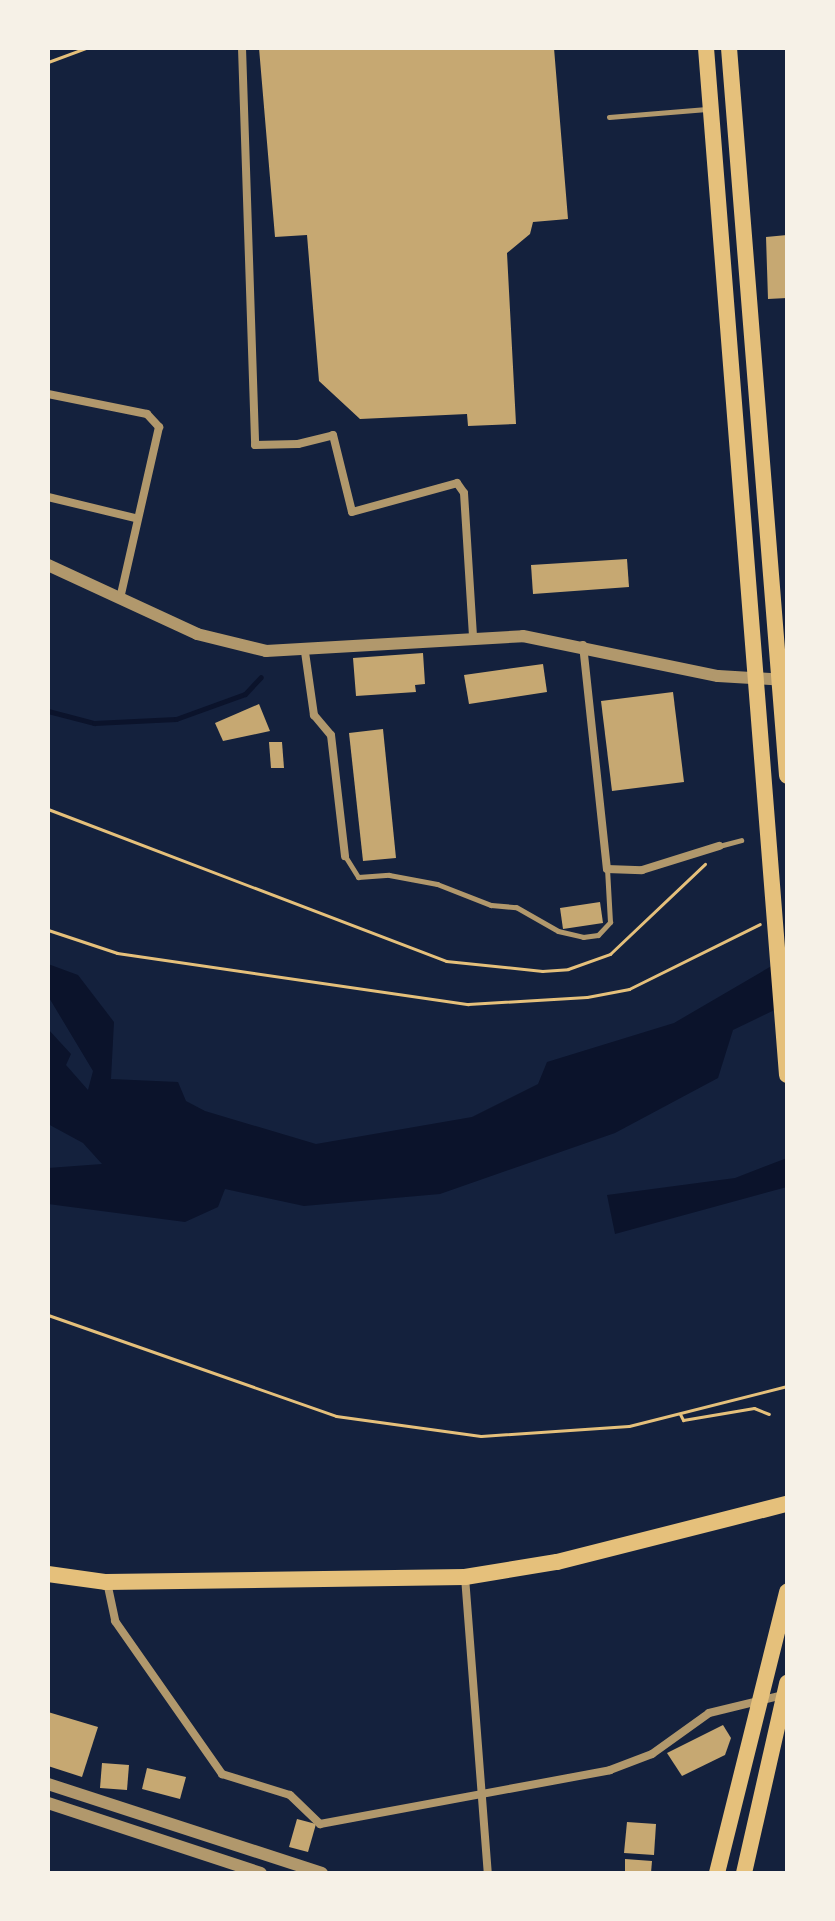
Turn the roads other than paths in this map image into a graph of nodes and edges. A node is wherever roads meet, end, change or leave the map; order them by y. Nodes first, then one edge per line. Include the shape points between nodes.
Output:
1 (242, 48) edge
2 (706, 48) edge
3 (729, 48) edge
4 (710, 109) junction
5 (609, 117) dead end
6 (48, 394) edge
7 (48, 497) edge
8 (135, 518) junction
9 (48, 565) edge
10 (120, 598) junction
11 (473, 638) junction
12 (583, 645) junction
13 (305, 652) junction
14 (754, 680) junction
15 (784, 680) edge
16 (787, 776) edge
17 (741, 840) dead end
18 (719, 846) joint
19 (345, 856) joint
20 (607, 869) junction
21 (787, 1075) edge
22 (787, 1504) edge
23 (48, 1574) edge
24 (465, 1577) junction
25 (106, 1582) junction
26 (787, 1592) edge
27 (786, 1690) edge
28 (757, 1701) junction
29 (48, 1784) edge
30 (481, 1798) junction
31 (48, 1803) edge
32 (261, 1873) edge
33 (322, 1873) edge
34 (488, 1873) edge
35 (717, 1873) edge
36 (744, 1873) edge

1 - 11 street via 255,445 298,444 333,435 352,512 457,483 464,493
2 - 4 main road
3 - 15 main road
4 - 5 lane
4 - 14 main road
6 - 8 street via 147,414 159,427
7 - 8 street
8 - 10 street
9 - 10 street
10 - 13 street via 229,645
11 - 12 street via 523,636
11 - 13 street
12 - 14 street
12 - 20 street via 581,666
13 - 19 street via 314,715 331,735
14 - 15 street
14 - 21 main road
15 - 16 main road
17 - 18 lane
18 - 20 street via 642,870
19 - 20 lane via 358,877 389,875 437,884 491,905 516,907 558,931 583,937 598,935 610,922
22 - 24 main road via 557,1562
23 - 25 main road
24 - 25 main road
24 - 30 street
25 - 30 street via 115,1621 222,1774 290,1795 320,1824
26 - 28 main road
27 - 28 street
27 - 36 main road
28 - 30 street via 709,1713 652,1754 610,1770
28 - 35 main road
29 - 33 street
30 - 34 street
31 - 32 street

